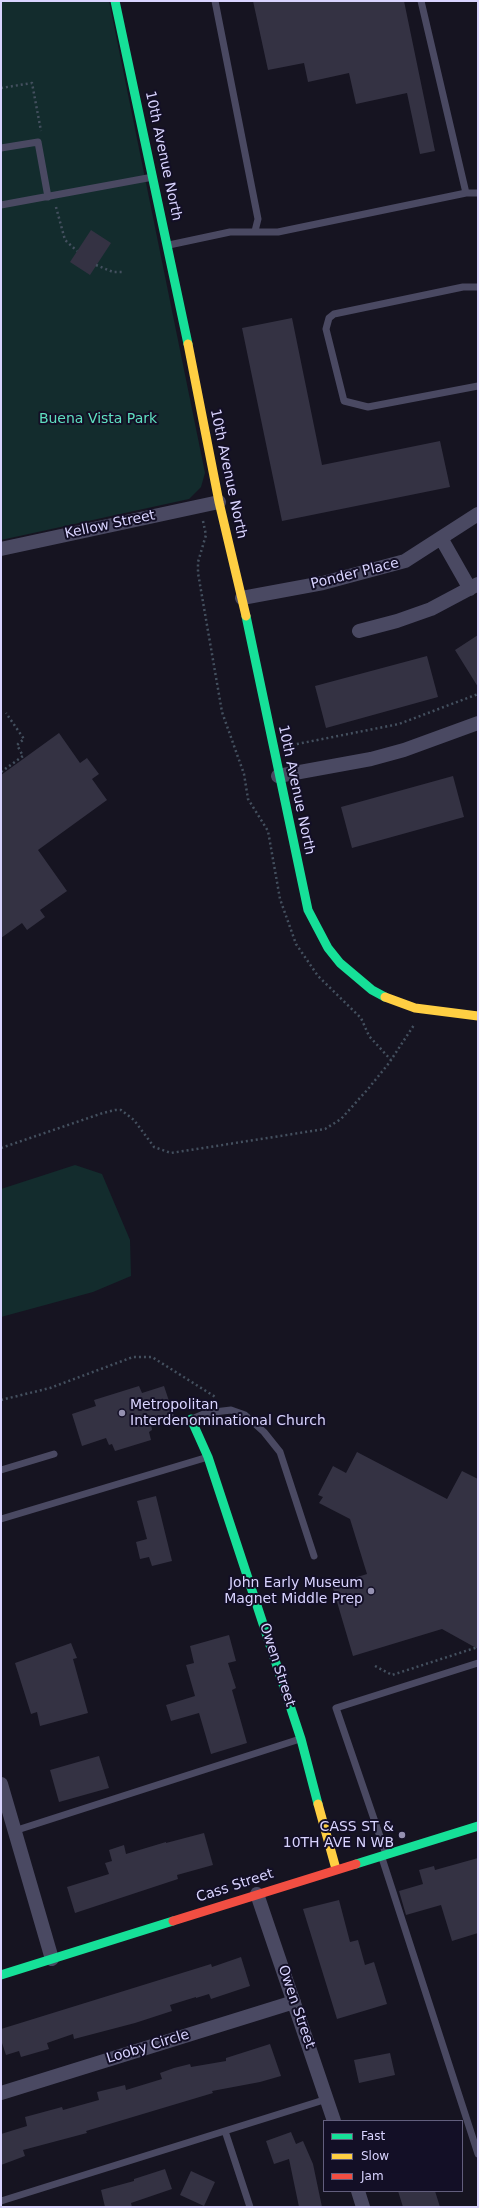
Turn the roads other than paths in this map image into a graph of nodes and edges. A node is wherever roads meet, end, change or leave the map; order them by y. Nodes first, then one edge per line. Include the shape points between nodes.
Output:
1 (115, 1) edge
2 (215, 1) edge
3 (421, 1) edge
4 (1, 148) edge
5 (154, 177) junction
6 (466, 193) junction
7 (478, 193) edge
8 (50, 196) junction
9 (1, 205) edge
10 (255, 230) junction
11 (168, 245) junction
12 (478, 287) edge
13 (478, 386) edge
14 (219, 502) junction
15 (478, 514) edge
16 (441, 538) junction
17 (1, 549) edge
18 (474, 587) edge
19 (242, 598) junction
20 (358, 632) dead end
21 (478, 723) edge
22 (278, 776) junction
23 (478, 1016) edge
24 (192, 1419) joint
25 (54, 1454) dead end
26 (208, 1457) junction
27 (1, 1470) edge
28 (1, 1519) edge
29 (314, 1556) dead end
30 (478, 1663) edge
31 (301, 1739) junction
32 (1, 1784) edge
33 (478, 1826) edge
34 (14, 1830) junction
35 (384, 1855) junction
36 (336, 1869) junction
37 (258, 1894) junction
38 (52, 1959) junction
39 (1, 1975) edge
40 (294, 2002) junction
41 (1, 2093) edge
42 (327, 2099) junction
43 (334, 2120) edge
44 (225, 2131) junction
45 (478, 2154) edge
46 (358, 2192) edge
47 (1, 2201) edge
48 (250, 2207) edge
49 (363, 2207) edge

1 - 5 street, 10th Avenue North
2 - 10 lane via 258,219
3 - 6 lane
4 - 8 lane via 38,142
5 - 8 lane
5 - 11 street, 10th Avenue North
6 - 7 lane
6 - 10 lane via 278,232
8 - 9 lane
10 - 11 lane via 230,232
11 - 14 street, 10th Avenue North
12 - 13 lane via 463,287 334,314 329,318 326,328 344,401 368,407
14 - 17 street, Kellow Street
14 - 19 street, 10th Avenue North
15 - 16 street, Ponder Place
16 - 18 street
16 - 19 street, Ponder Place via 405,561 323,583
18 - 20 street via 432,609
19 - 22 street, 10th Avenue North
21 - 22 street via 391,753
22 - 23 street, 10th Avenue North via 308,910 328,948 340,963 372,990 392,1001 424,1010
24 - 26 street, Owen Street
24 - 29 lane via 206,1413 230,1410 245,1415 264,1432 280,1452
25 - 27 lane
26 - 28 lane
26 - 31 street, Owen Street
30 - 35 lane via 336,1708
31 - 34 lane
31 - 36 street, Owen Street
32 - 34 street
33 - 35 street, Cass Street
34 - 38 street
35 - 36 street, Cass Street
35 - 45 lane
36 - 37 street, Cass Street
37 - 38 street, Cass Street
37 - 40 street, Owen Street
38 - 39 street, Cass Street
40 - 41 street, Looby Circle
40 - 42 street, Owen Street
42 - 43 street, Owen Street
42 - 44 lane
44 - 47 lane
44 - 48 lane
46 - 49 street

